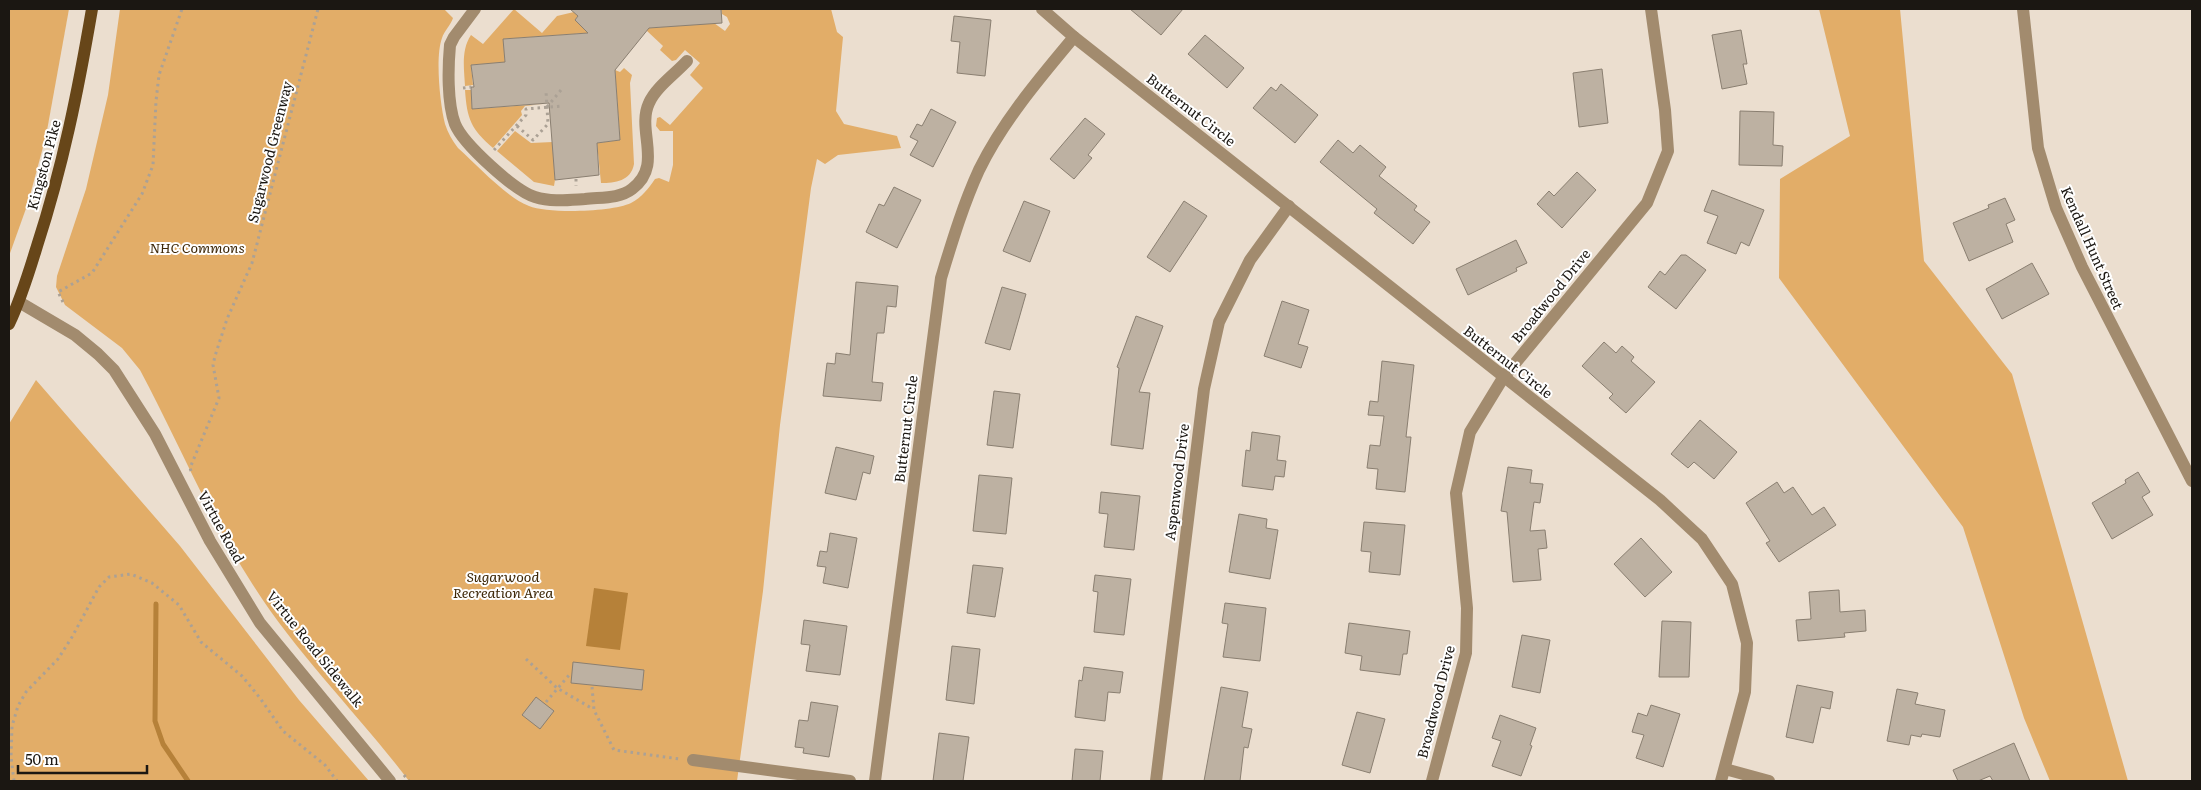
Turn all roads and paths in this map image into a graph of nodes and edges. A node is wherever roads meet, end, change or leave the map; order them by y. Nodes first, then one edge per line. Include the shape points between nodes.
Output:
1 (92, 9) edge
2 (182, 9) edge
3 (318, 9) edge
4 (474, 9) edge
5 (1042, 9) edge
6 (1651, 9) edge
7 (2023, 9) edge
8 (1074, 37) junction
9 (687, 61) dead end
10 (471, 87) dead end
11 (463, 88) dead end
12 (561, 90) dead end
13 (546, 91) dead end
14 (563, 106) dead end
15 (547, 107) junction
16 (517, 126) junction
17 (494, 151) dead end
18 (1289, 206) junction
19 (19, 302) junction
20 (63, 302) dead end
21 (9, 324) edge
22 (1503, 378) junction
23 (194, 477) dead end
24 (2192, 481) edge
25 (526, 659) dead end
26 (570, 674) dead end
27 (592, 687) dead end
28 (557, 688) junction
29 (546, 702) dead end
30 (594, 710) junction
31 (693, 760) joint
32 (403, 774) dead end
33 (1723, 775) edge
34 (14, 781) edge
35 (336, 781) edge
36 (390, 781) edge
37 (409, 781) edge
38 (850, 781) edge
39 (875, 781) edge
40 (1156, 781) edge
41 (1432, 781) edge
42 (1769, 781) edge

1 - 19 main road, Kingston Pike via 75,108 53,196
2 - 20 path via 159,75 153,165 142,194 92,273 58,292
3 - 23 path, Sugarwood Greenway via 252,263 227,319 215,356 213,365 219,398 190,468
4 - 9 street via 450,45 450,99 455,123 462,137 474,149 522,192 536,197 567,200 616,196 631,190 644,176 648,159 648,105
5 - 8 street
6 - 22 street, Broadwood Drive via 1666,110 1668,151 1647,204
7 - 24 street, Kendall Hunt Street via 2036,140 2056,208 2082,267
8 - 18 street, Butternut Circle
8 - 39 street, Butternut Circle via 1006,124 980,170 958,221 941,278
10 - 11 path
12 - 15 path
13 - 15 path
14 - 15 path
15 - 16 path via 526,109 526,115
15 - 16 path via 548,124 533,140
16 - 17 path
18 - 22 street, Butternut Circle
18 - 40 street, Aspenwood Drive via 1250,260 1219,322 1204,389
19 - 21 main road, Kingston Pike
19 - 36 street, Virtue Road via 75,335 114,370 155,434 210,541 260,623
22 - 33 street, Butternut Circle via 1660,500 1702,539 1732,584 1748,644 1745,692
22 - 41 street, Broadwood Drive via 1470,432 1456,493 1467,608 1466,653
25 - 28 path
26 - 28 path
27 - 30 path
28 - 29 path
28 - 30 path
30 - 31 path via 614,750
31 - 38 street
32 - 37 path
33 - 42 street
34 - 35 path via 12,726 18,706 26,692 58,659 98,587 109,577 131,574 152,583 179,606 200,642 242,676 283,732 325,765

